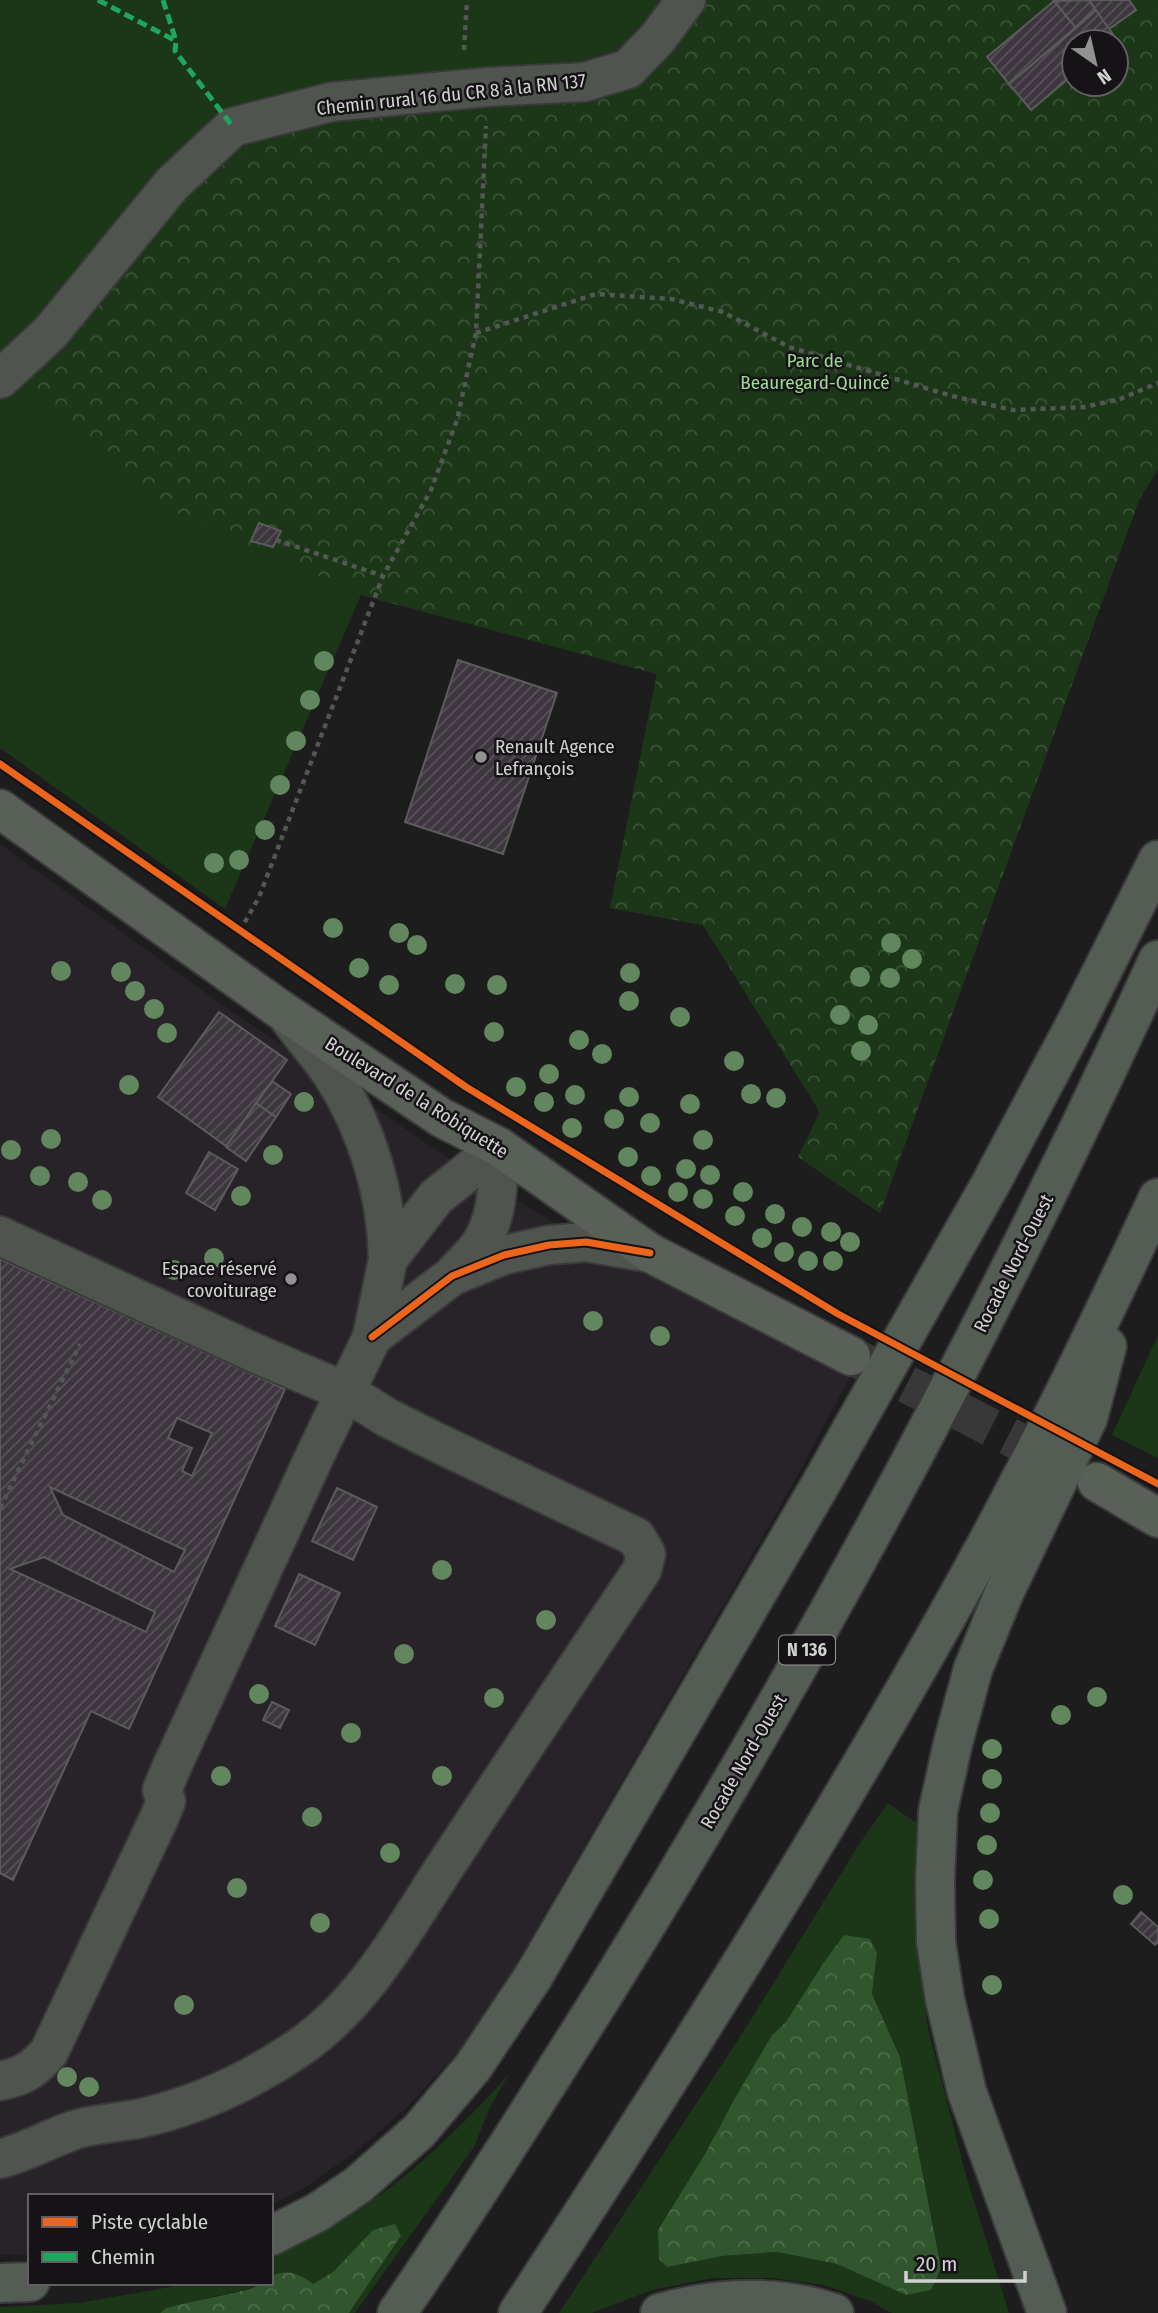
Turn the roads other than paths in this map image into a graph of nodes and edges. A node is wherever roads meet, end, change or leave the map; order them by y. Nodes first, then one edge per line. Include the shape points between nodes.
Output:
1 (686, 0) edge
2 (0, 379) edge
3 (0, 809) edge
4 (1158, 860) edge
5 (1158, 960) edge
6 (283, 1011) junction
7 (499, 1147) junction
8 (1158, 1198) edge
9 (0, 1236) edge
10 (650, 1253) junction
11 (388, 1259) junction
12 (1130, 1259) junction
13 (452, 1276) junction
14 (372, 1337) junction
15 (851, 1356) tunnel mouth
16 (346, 1392) junction
17 (1097, 1482) tunnel mouth
18 (1158, 1518) edge
19 (0, 2081) edge
20 (0, 2159) edge
21 (273, 2235) edge
22 (28, 2282) edge
23 (0, 2283) edge
24 (397, 2313) edge
25 (518, 2313) edge
26 (660, 2313) edge
27 (834, 2313) edge
28 (1047, 2313) edge

1 - 2 street, Chemin rural 16 du CR 8 à la RN 137 via 628,69 584,82 331,102 233,127 172,184 50,333
3 - 6 main road, Boulevard de la Robiquette
4 - 21 highway via 984,1194 533,1977 473,2067 419,2131 358,2185
5 - 24 highway, Rocade Nord-Ouest / N 136 via 1036,1217 882,1518 674,1880 542,2093
6 - 7 main road, Boulevard de la Robiquette via 442,1118
6 - 11 street via 331,1074 354,1115 382,1195
7 - 10 main road, Boulevard de la Robiquette
7 - 11 street via 436,1198
7 - 13 street via 498,1193 490,1223 478,1248
8 - 12 highway
9 - 16 street
10 - 13 street via 586,1242 549,1245 504,1255
10 - 15 main road, Boulevard de la Robiquette
11 - 14 street
12 - 25 highway via 974,1567 820,1837
12 - 28 highway via 1088,1418 1004,1592 973,1669 938,1811 936,1942 945,2000 967,2092
13 - 14 street
14 - 16 street
16 - 19 street via 173,1764 162,1790 166,1801 49,2052 21,2076
16 - 20 street via 436,1442 636,1537 646,1554 642,1570 414,1917 333,2020 269,2066 204,2099 139,2119 75,2130
17 - 18 main road
22 - 23 highway
26 - 27 highway via 692,2304 776,2300

